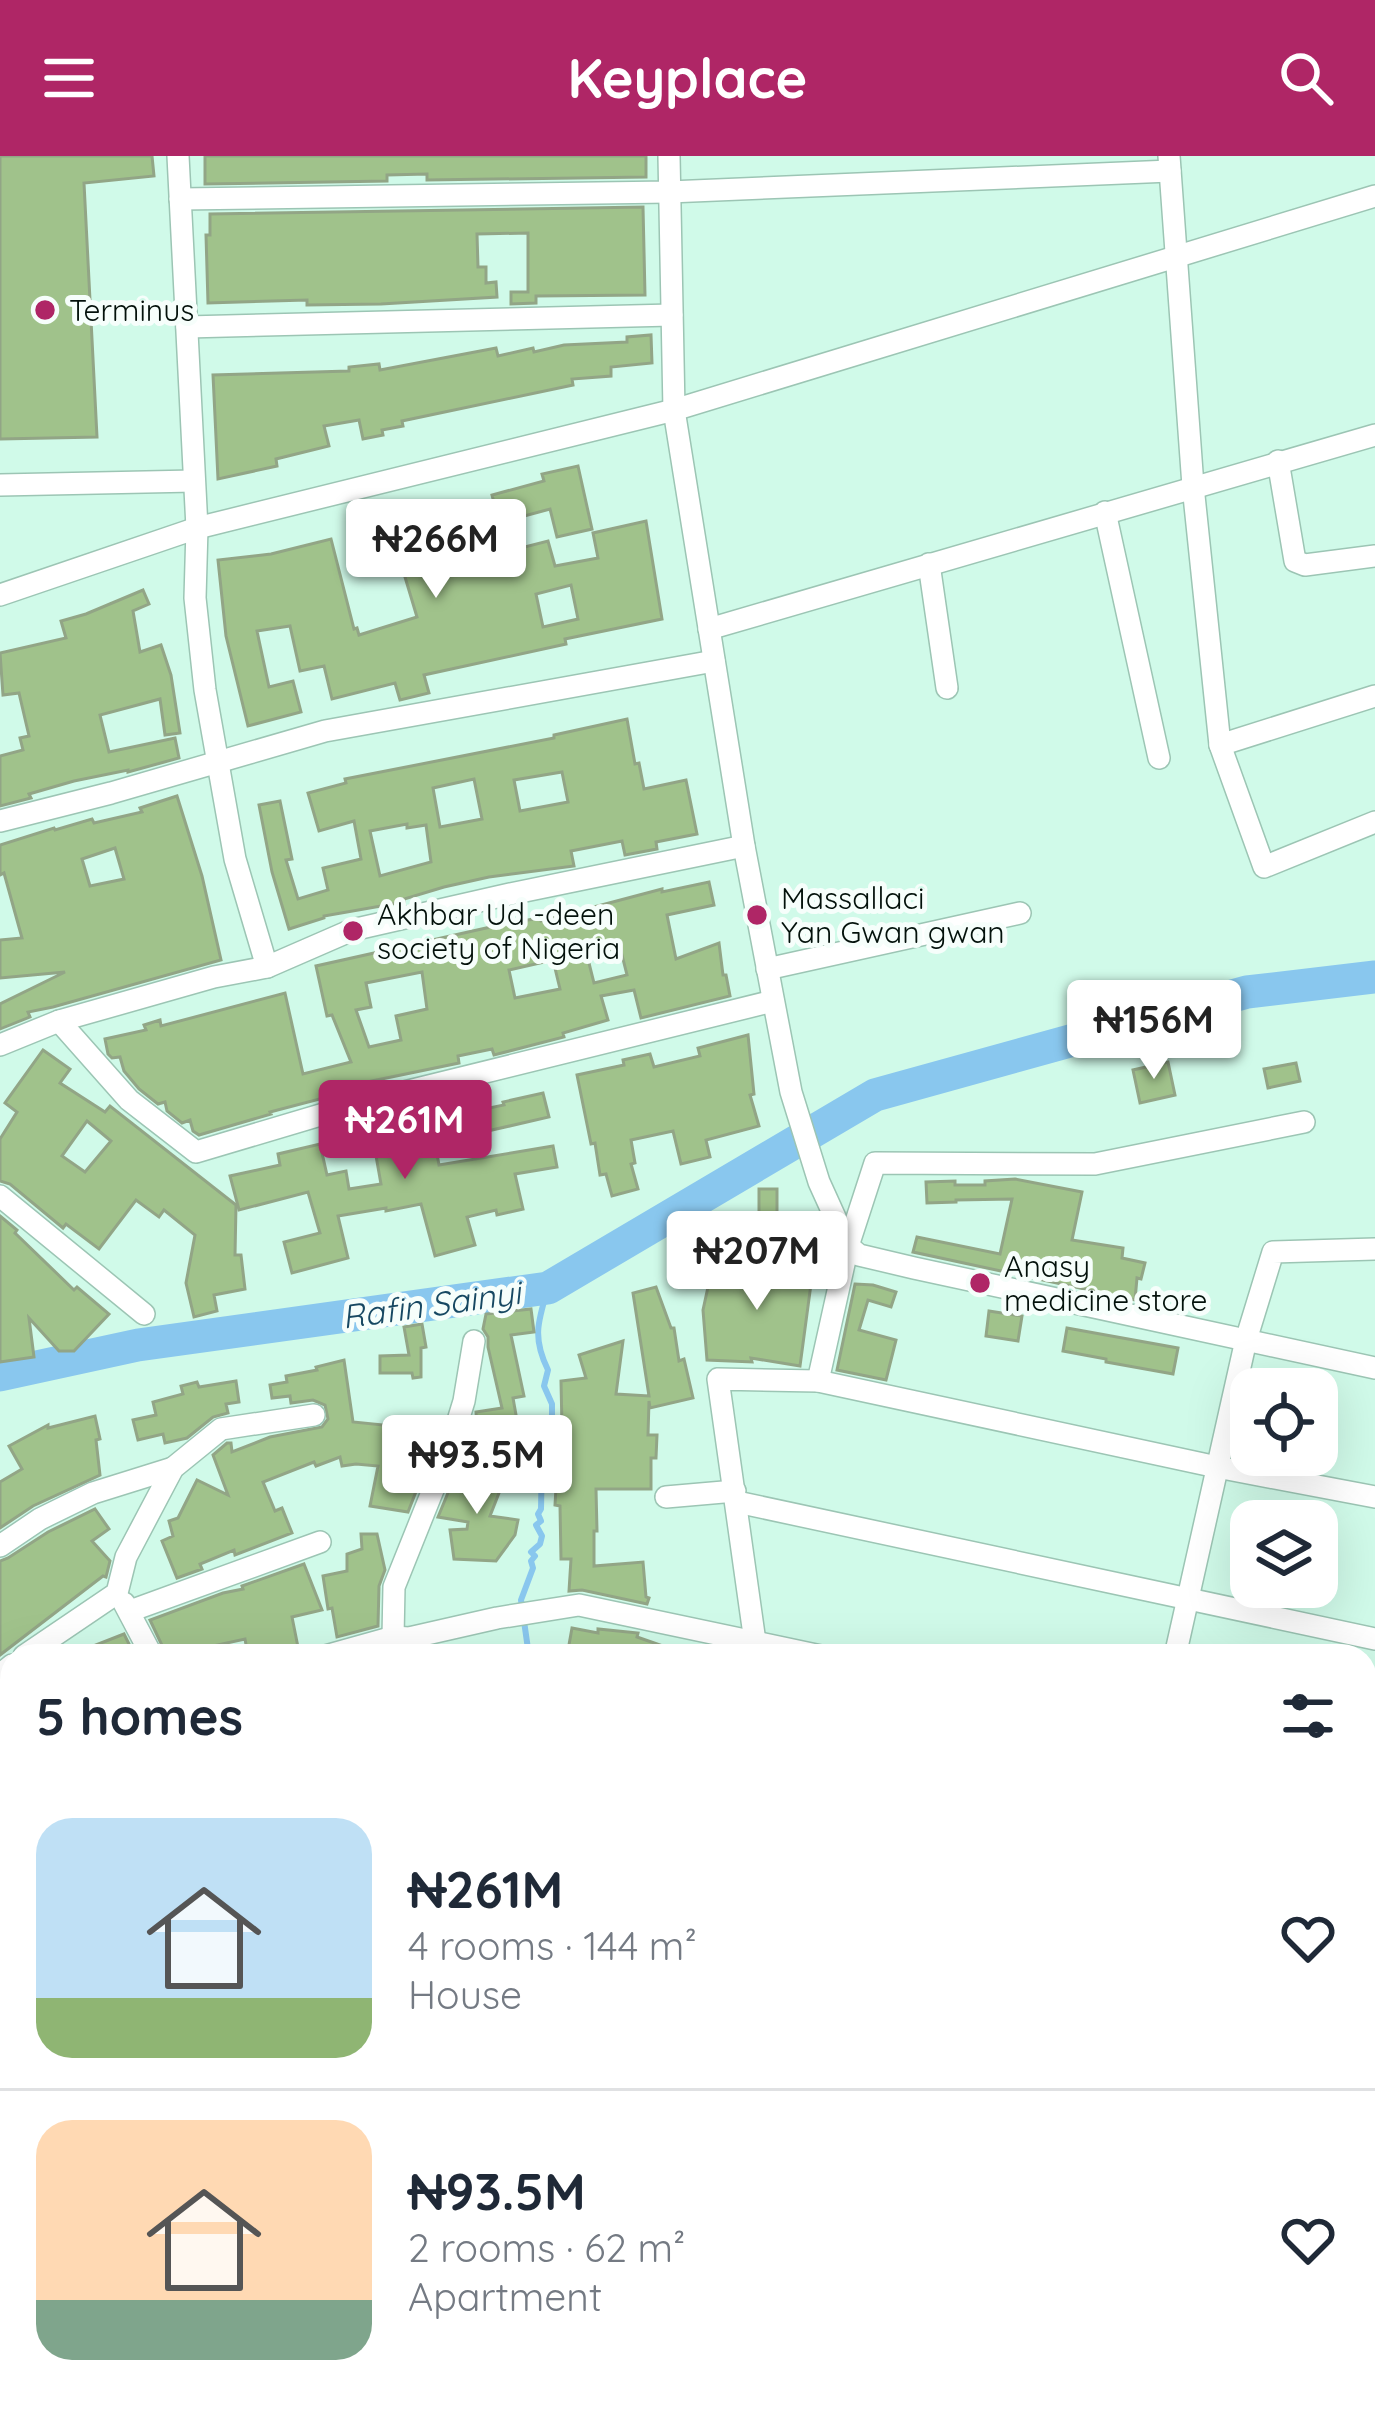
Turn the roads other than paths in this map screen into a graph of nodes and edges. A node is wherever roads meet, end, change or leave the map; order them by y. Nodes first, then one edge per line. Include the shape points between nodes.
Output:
1 (178, 156) edge
2 (669, 156) edge
3 (1170, 163) edge
4 (669, 192) junction
5 (1375, 196) edge
6 (180, 199) junction
7 (1175, 257) junction
8 (672, 315) junction
9 (187, 327) junction
10 (674, 410) junction
11 (1375, 435) edge
12 (1278, 461) junction
13 (194, 481) junction
14 (0, 485) edge
15 (1193, 486) junction
16 (1105, 512) junction
17 (197, 528) junction
18 (1375, 556) edge
19 (928, 564) junction
20 (0, 596) edge
21 (709, 629) junction
22 (714, 661) junction
23 (947, 688) dead end
24 (1375, 696) edge
25 (1220, 745) junction
26 (1159, 758) dead end
27 (219, 763) junction
28 (0, 821) edge
29 (1375, 822) edge
30 (744, 846) junction
31 (1020, 914) dead end
32 (267, 967) junction
33 (767, 969) junction
34 (773, 1001) junction
35 (59, 1021) junction
36 (0, 1045) edge
37 (1304, 1122) dead end
38 (0, 1196) edge
39 (848, 1246) junction
40 (709, 1247) dead end
41 (1375, 1249) edge
42 (144, 1314) dead end
43 (1246, 1340) junction
44 (474, 1341) dead end
45 (1375, 1368) edge
46 (818, 1381) junction
47 (314, 1415) dead end
48 (1216, 1467) junction
49 (172, 1468) junction
50 (666, 1497) dead end
51 (736, 1497) junction
52 (1375, 1498) edge
53 (320, 1542) dead end
54 (0, 1546) edge
55 (1187, 1598) junction
56 (124, 1602) junction
57 (392, 1637) junction
58 (1375, 1639) edge
59 (48, 1644) edge
60 (146, 1644) edge
61 (367, 1644) edge
62 (737, 1644) edge
63 (756, 1644) edge
64 (1177, 1644) edge

1 - 6 street
2 - 4 street
3 - 4 street
3 - 7 street
4 - 6 street
4 - 8 street
5 - 7 street
6 - 9 street
7 - 10 street
7 - 15 street
8 - 9 street
8 - 10 street
9 - 13 street
10 - 17 street
10 - 21 street
11 - 12 street
12 - 15 street
12 - 18 street via 1295,561
13 - 14 street
13 - 17 street
15 - 16 street
15 - 25 street
16 - 19 street
16 - 26 street
17 - 20 street
17 - 27 street via 195,598
19 - 21 street
19 - 23 street
21 - 22 street
22 - 27 street via 325,731
22 - 30 street
24 - 25 street
25 - 29 street via 1264,867
27 - 28 street
27 - 32 street via 235,859
30 - 32 street via 352,930
30 - 33 street
31 - 33 street
32 - 35 street
33 - 34 street
34 - 35 street via 196,1152 129,1100
34 - 39 street via 790,1092
35 - 36 street
37 - 39 street via 1095,1164 874,1162
38 - 42 street
39 - 40 street
39 - 43 street via 914,1268
39 - 46 street
41 - 43 street via 1273,1252
43 - 45 street
43 - 48 street
44 - 57 street via 449,1450 394,1587
46 - 48 street
46 - 51 street via 718,1379
47 - 49 street via 221,1429
48 - 52 street
48 - 55 street
49 - 54 street via 93,1493
49 - 56 street via 126,1557
50 - 51 street
51 - 55 street
51 - 63 street
53 - 56 street
55 - 58 street
55 - 64 street
56 - 59 street
56 - 60 street
57 - 61 street
57 - 62 street via 579,1605

